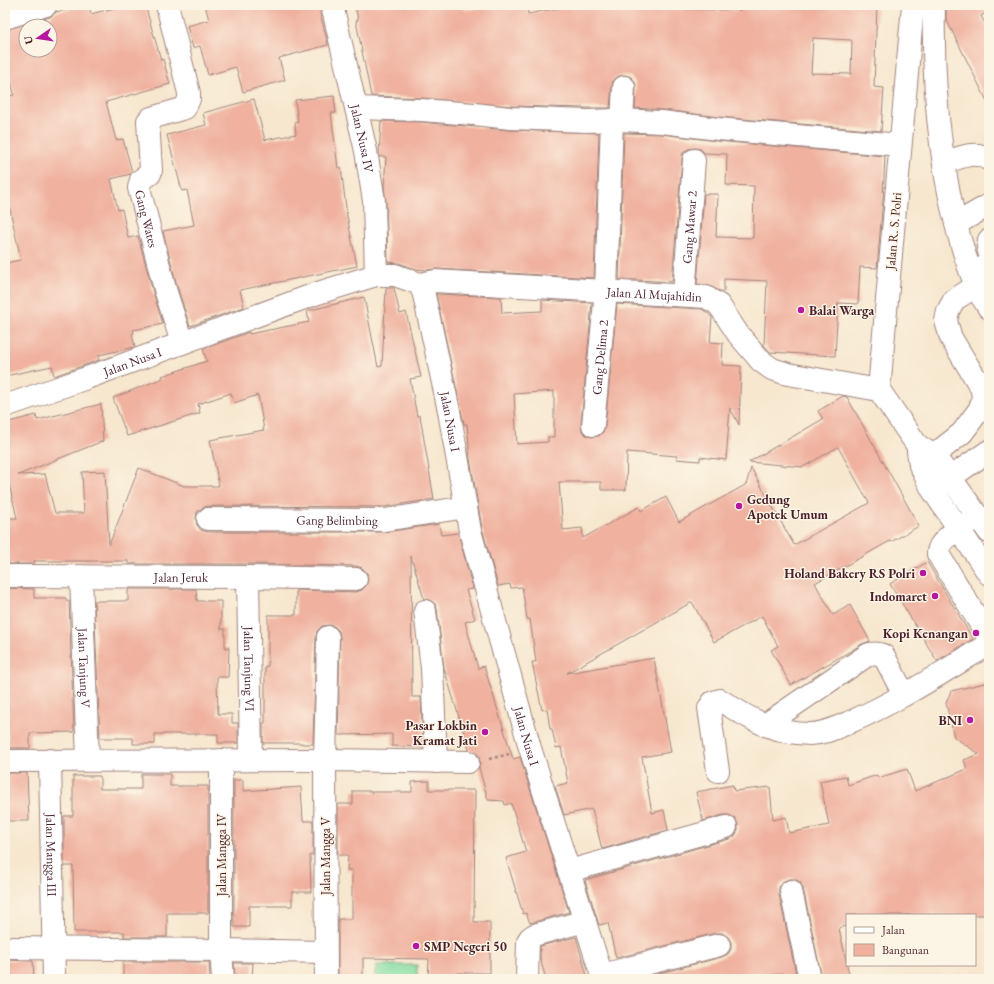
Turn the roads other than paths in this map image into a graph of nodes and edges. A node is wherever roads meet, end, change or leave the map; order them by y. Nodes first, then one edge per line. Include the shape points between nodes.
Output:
1 (46, 5) edge
2 (167, 5) edge
3 (332, 5) edge
4 (913, 5) edge
5 (934, 5) edge
6 (5, 18) edge
7 (624, 87) dead end
8 (356, 108) junction
9 (617, 120) junction
10 (900, 145) junction
11 (694, 160) dead end
12 (989, 160) edge
13 (944, 163) junction
14 (989, 204) edge
15 (956, 224) junction
16 (989, 240) edge
17 (989, 251) edge
18 (979, 274) edge
19 (376, 275) junction
20 (420, 284) junction
21 (606, 290) junction
22 (684, 295) junction
23 (989, 308) edge
24 (182, 343) junction
25 (879, 390) junction
26 (5, 406) edge
27 (593, 425) dead end
28 (989, 452) edge
29 (924, 456) junction
30 (950, 477) junction
31 (932, 489) junction
32 (466, 507) junction
33 (208, 519) dead end
34 (984, 524) edge
35 (960, 529) junction
36 (989, 574) edge
37 (5, 576) edge
38 (81, 576) junction
39 (248, 577) junction
40 (356, 579) dead end
41 (424, 611) dead end
42 (328, 637) dead end
43 (989, 638) edge
44 (989, 644) edge
45 (904, 695) junction
46 (765, 725) junction
47 (50, 760) junction
48 (88, 760) junction
49 (221, 760) junction
50 (251, 760) junction
51 (324, 760) junction
52 (5, 761) edge
53 (436, 762) junction
54 (468, 762) road end
55 (718, 771) dead end
56 (726, 827) dead end
57 (569, 871) junction
58 (791, 891) dead end
59 (585, 921) junction
60 (719, 945) dead end
61 (5, 948) edge
62 (53, 949) junction
63 (221, 950) junction
64 (325, 952) junction
65 (602, 977) edge
66 (54, 979) edge
67 (223, 979) edge
68 (326, 979) edge
69 (528, 979) edge
70 (810, 979) edge

1 - 6 street
2 - 24 street, Gang Wates via 189,99 185,108 148,121 152,170 140,180 139,188
3 - 8 street, Jalan Nusa IV
4 - 10 street, Jalan R. S. Polri
5 - 13 street via 936,102
7 - 9 street, Gang Delima 2
8 - 9 street via 428,110 510,118
8 - 19 street, Jalan Nusa IV via 374,201
9 - 10 street
9 - 21 street, Gang Delima 2
10 - 25 street, Jalan R. S. Polri
11 - 22 street, Gang Mawar 2
12 - 13 street via 983,156 971,155
13 - 15 street
14 - 15 street
15 - 18 street
16 - 17 street
18 - 23 street
18 - 29 street via 954,300 946,321 951,338 982,389 983,400 962,433
19 - 20 street, Jalan Nusa I via 395,275
19 - 24 street, Jalan Nusa I via 318,293
20 - 21 street, Jalan Al Mujahidin via 435,281
20 - 32 street, Jalan Nusa I
21 - 22 street, Jalan Al Mujahidin
21 - 27 street, Gang Delima 2
22 - 25 street, Jalan Al Mujahidin via 706,297 719,305 738,334 761,361 772,369
24 - 26 street, Jalan Nusa I
25 - 29 street
28 - 30 street
29 - 30 street
29 - 31 street
30 - 31 street
30 - 34 street
31 - 35 street
32 - 33 street, Gang Belimbing via 385,520
32 - 57 street, Jalan Nusa I via 470,531 530,748
34 - 35 street
35 - 36 street
35 - 43 street via 941,543 938,554
37 - 38 street, Jalan Jeruk
38 - 39 street, Jalan Jeruk
38 - 48 street, Jalan Tanjung V
39 - 40 street, Jalan Jeruk
39 - 50 street, Jalan Tanjung VI
41 - 53 street via 432,668
42 - 51 street, Jalan Mangga V
44 - 45 street
45 - 46 street via 820,734 798,734
45 - 46 street via 884,656 872,653
46 - 55 street via 748,718 720,700 713,702 709,708
47 - 48 street
47 - 52 street
47 - 62 street, Jalan Mangga III
48 - 49 street
49 - 50 street
49 - 63 street, Jalan Mangga IV
50 - 51 street
51 - 53 street
51 - 64 street, Jalan Mangga V
53 - 54 street
56 - 57 street
57 - 59 street, Jalan Nusa I
58 - 70 street
59 - 65 street, Jalan Nusa I
59 - 69 street via 530,938
60 - 65 street
61 - 62 street
62 - 63 street
62 - 66 street, Jalan Mangga III
63 - 64 street
63 - 67 street, Jalan Mangga IV
64 - 68 street, Jalan Mangga V

